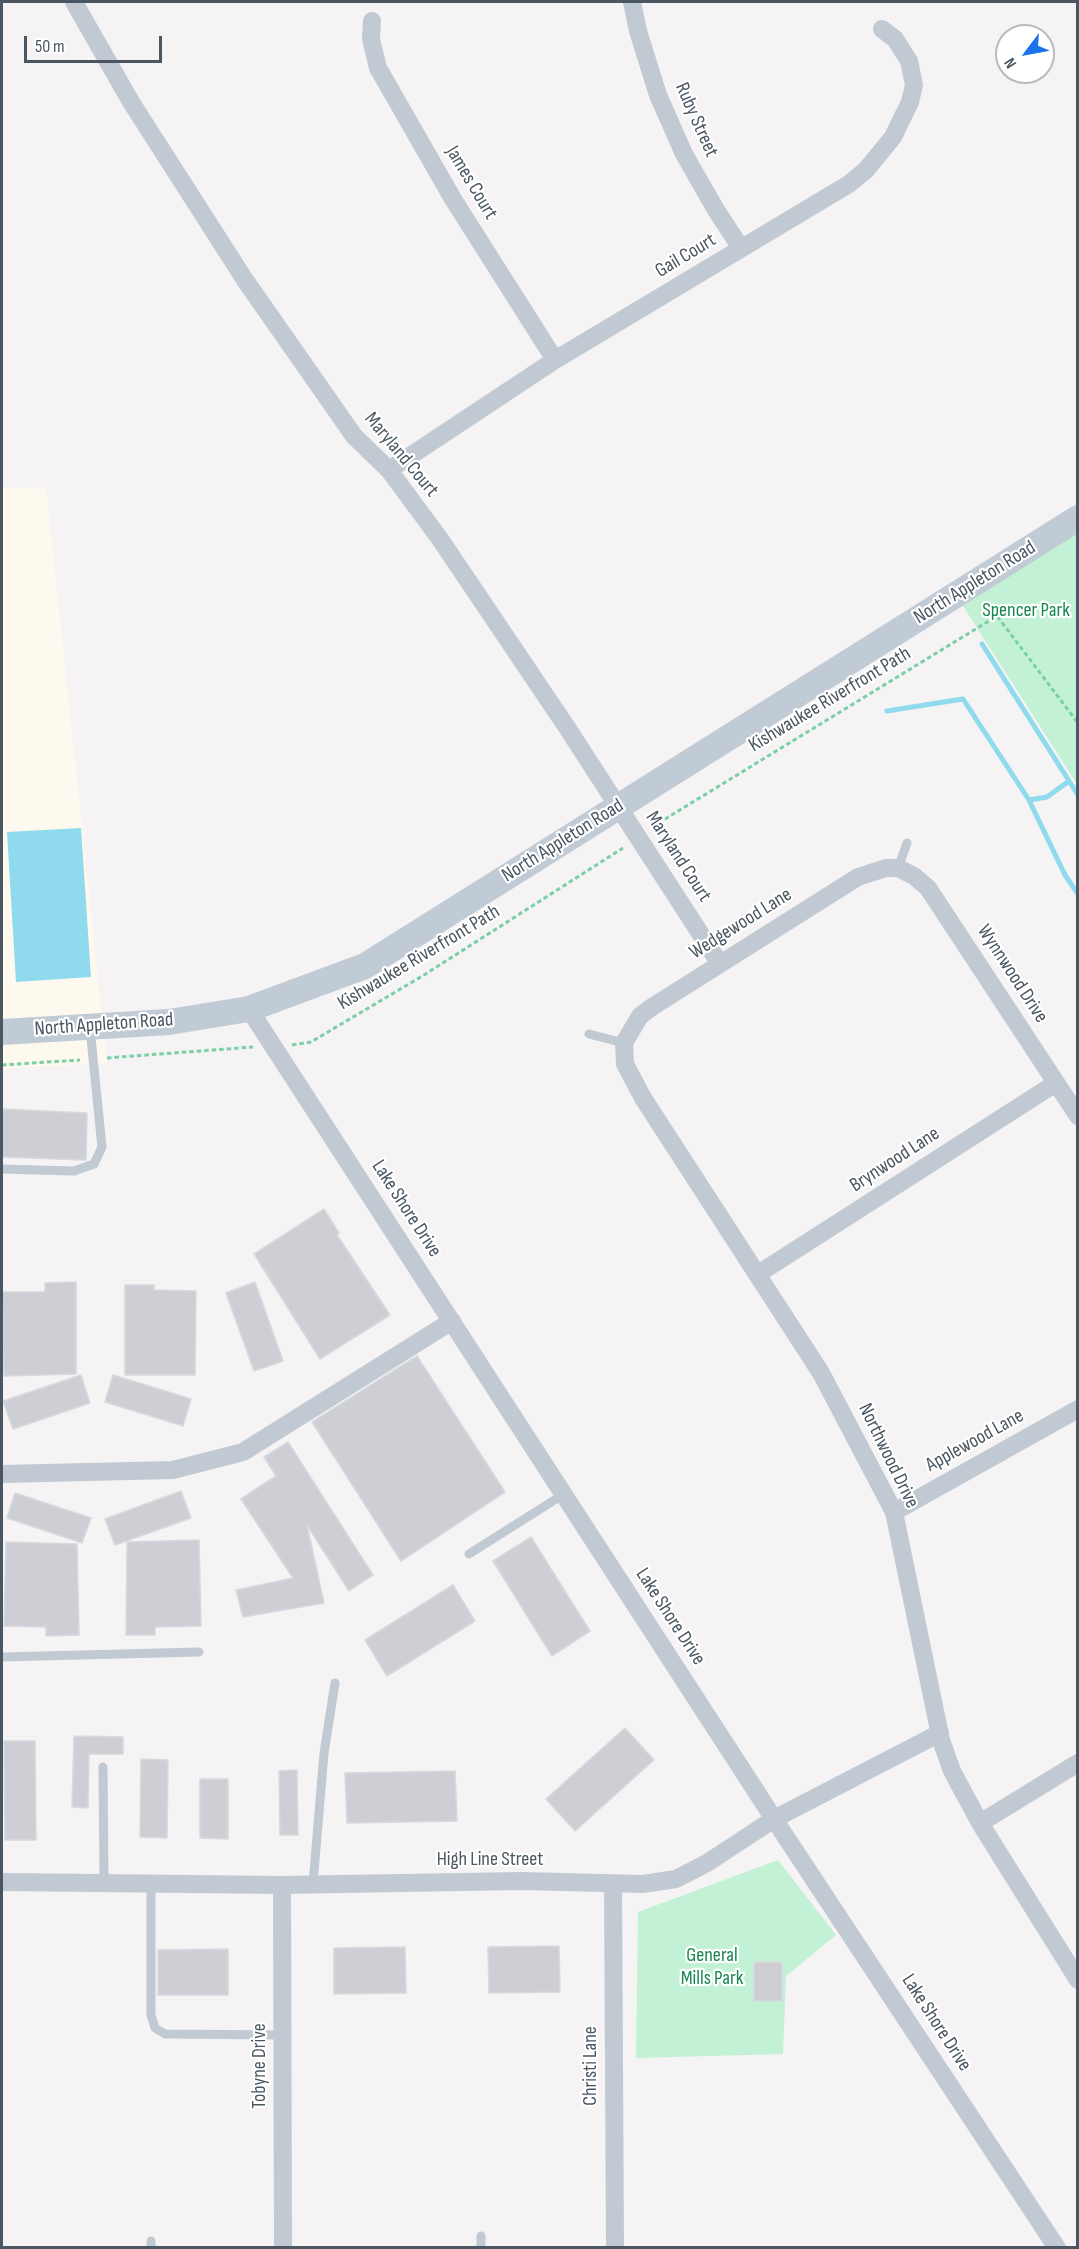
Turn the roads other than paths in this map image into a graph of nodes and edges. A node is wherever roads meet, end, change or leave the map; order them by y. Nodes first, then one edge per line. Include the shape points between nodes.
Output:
1 (74, 2) edge
2 (632, 2) edge
3 (372, 21) dead end
4 (882, 29) dead end
5 (741, 248) junction
6 (555, 360) junction
7 (389, 470) junction
8 (1077, 518) edge
9 (618, 807) junction
10 (907, 843) dead end
11 (898, 868) junction
12 (720, 964) junction
13 (249, 1009) junction
14 (90, 1028) junction
15 (2, 1032) edge
16 (589, 1034) dead end
17 (624, 1043) junction
18 (1056, 1083) junction
19 (1077, 1116) edge
20 (2, 1169) edge
21 (758, 1274) junction
22 (452, 1321) junction
23 (1077, 1409) edge
24 (2, 1474) edge
25 (564, 1494) junction
26 (894, 1512) junction
27 (469, 1554) dead end
28 (199, 1652) dead end
29 (2, 1658) edge
30 (335, 1683) dead end
31 (940, 1733) junction
32 (1077, 1763) edge
33 (103, 1767) dead end
34 (774, 1819) junction
35 (980, 1823) junction
36 (2, 1882) edge
37 (104, 1882) junction
38 (151, 1882) junction
39 (314, 1884) junction
40 (613, 1884) junction
41 (282, 1885) junction
42 (1077, 1980) edge
43 (282, 2035) junction
44 (482, 2236) dead end
45 (283, 2247) edge
46 (481, 2247) edge
47 (615, 2247) edge
48 (1057, 2247) edge

1 - 7 street, Maryland Court via 130,102 245,280 354,436
2 - 5 street, Ruby Street via 658,95 716,210
3 - 6 street, James Court via 371,39 378,68 453,199
4 - 5 street, Gail Court via 896,39 909,61 914,85 892,137 866,170 849,184
5 - 6 street, Gail Court
6 - 7 street, Gail Court
7 - 9 street, Maryland Court via 504,632
8 - 9 main road, North Appleton Road
9 - 12 street, Maryland Court
9 - 13 main road, North Appleton Road via 365,966
10 - 11 lane
11 - 12 street, Wedgewood Lane via 858,878
11 - 18 street, Wynnwood Drive via 928,888
12 - 17 street, Wedgewood Lane via 640,1016
13 - 14 main road, North Appleton Road via 168,1022
13 - 22 street, Lake Shore Drive
14 - 15 main road, North Appleton Road
14 - 20 lane via 102,1147 94,1164 74,1171
16 - 17 lane
17 - 21 street, Northwood Drive via 625,1064 643,1098
18 - 19 street, Wynnwood Drive
18 - 21 street, Brynwood Lane
21 - 26 street, Northwood Drive via 821,1373
22 - 24 street via 243,1452 173,1470
22 - 25 street, Lake Shore Drive
23 - 26 street, Applewood Lane
25 - 27 lane
25 - 34 street, Lake Shore Drive
26 - 31 street, Northwood Drive
28 - 29 lane
30 - 39 lane via 324,1753
31 - 34 street, High Line Street
31 - 35 street, Northwood Drive via 952,1771
32 - 35 street
33 - 37 lane
34 - 40 street, High Line Street via 723,1854 676,1879
34 - 48 street, Lake Shore Drive
35 - 42 street, Northwood Drive
36 - 37 street, High Line Street
37 - 38 street, High Line Street
38 - 41 street, High Line Street
38 - 43 lane via 151,2015 155,2028 165,2034
39 - 40 street, High Line Street
39 - 41 street, High Line Street
40 - 47 street, Christi Lane
41 - 43 street, Tobyne Drive
43 - 45 street, Tobyne Drive
44 - 46 lane

